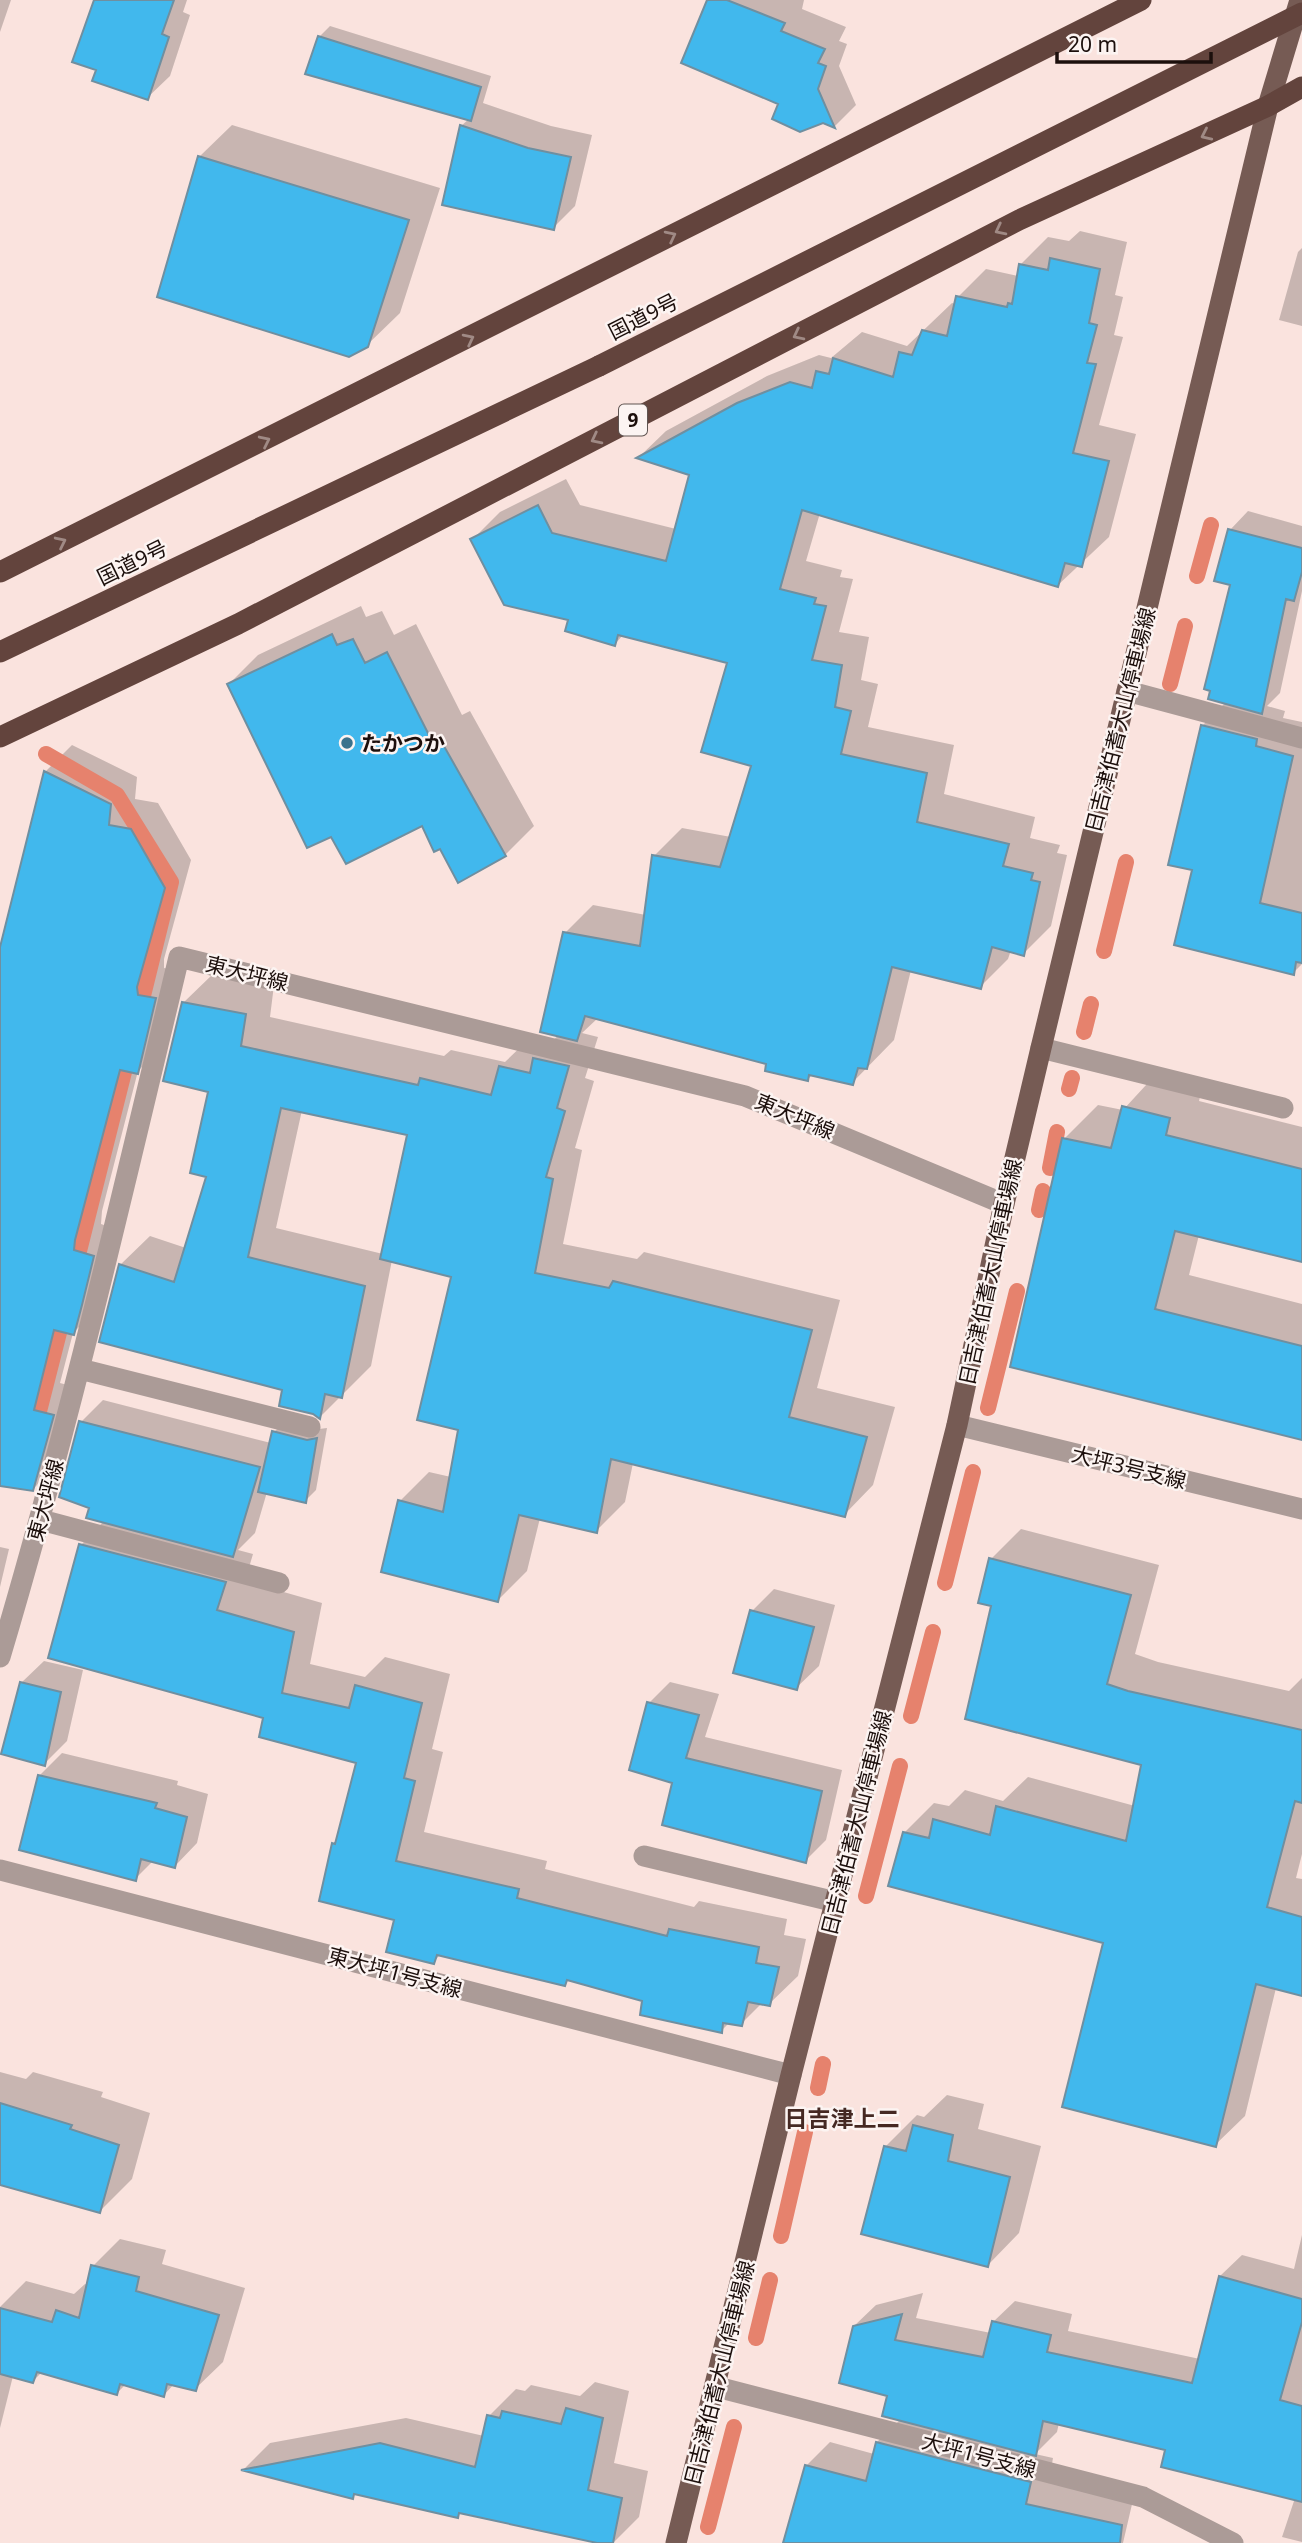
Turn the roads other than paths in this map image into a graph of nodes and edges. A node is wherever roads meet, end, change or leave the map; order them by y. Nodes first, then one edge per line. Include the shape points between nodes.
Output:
1 (1141, 0) edge
2 (1300, 0) edge
3 (1302, 13) edge
4 (1302, 87) edge
5 (1268, 106) junction
6 (0, 572) edge
7 (0, 652) edge
8 (1127, 691) junction
9 (0, 737) edge
10 (1302, 738) edge
11 (1041, 1048) junction
12 (1283, 1108) dead end
13 (1003, 1204) junction
14 (80, 1369) junction
15 (957, 1425) junction
16 (310, 1427) dead end
17 (1302, 1509) edge
18 (41, 1520) junction
19 (279, 1583) dead end
20 (0, 1657) edge
21 (644, 1856) dead end
22 (0, 1870) edge
23 (836, 1902) junction
24 (791, 2075) junction
25 (717, 2387) junction
26 (677, 2543) edge
27 (1233, 2543) edge

6 -> 1 highway
2 - 5 main road, 日吉津伯耆大山停車場線
3 - 7 highway, 国道9号, bridge via 598,366
4 - 5 highway, 9
5 - 8 main road, 日吉津伯耆大山停車場線
5 -> 9 highway, 9 via 1018,220 251,618
8 - 10 street
8 - 11 main road, 日吉津伯耆大山停車場線
11 - 12 street
11 - 13 main road, 日吉津伯耆大山停車場線
13 - 14 street, 東大坪線 via 746,1096 179,957
13 - 15 main road, 日吉津伯耆大山停車場線
14 - 16 street
14 - 18 street, 東大坪線
15 - 17 street, 大坪3号支線
15 - 23 main road, 日吉津伯耆大山停車場線
18 - 19 street
18 - 20 street, 東大坪線
21 - 23 street
22 - 24 street, 東大坪1号支線
23 - 24 main road, 日吉津伯耆大山停車場線
24 - 25 main road, 日吉津伯耆大山停車場線
25 - 26 main road, 日吉津伯耆大山停車場線
25 - 27 street, 大坪1号支線 via 1143,2497

